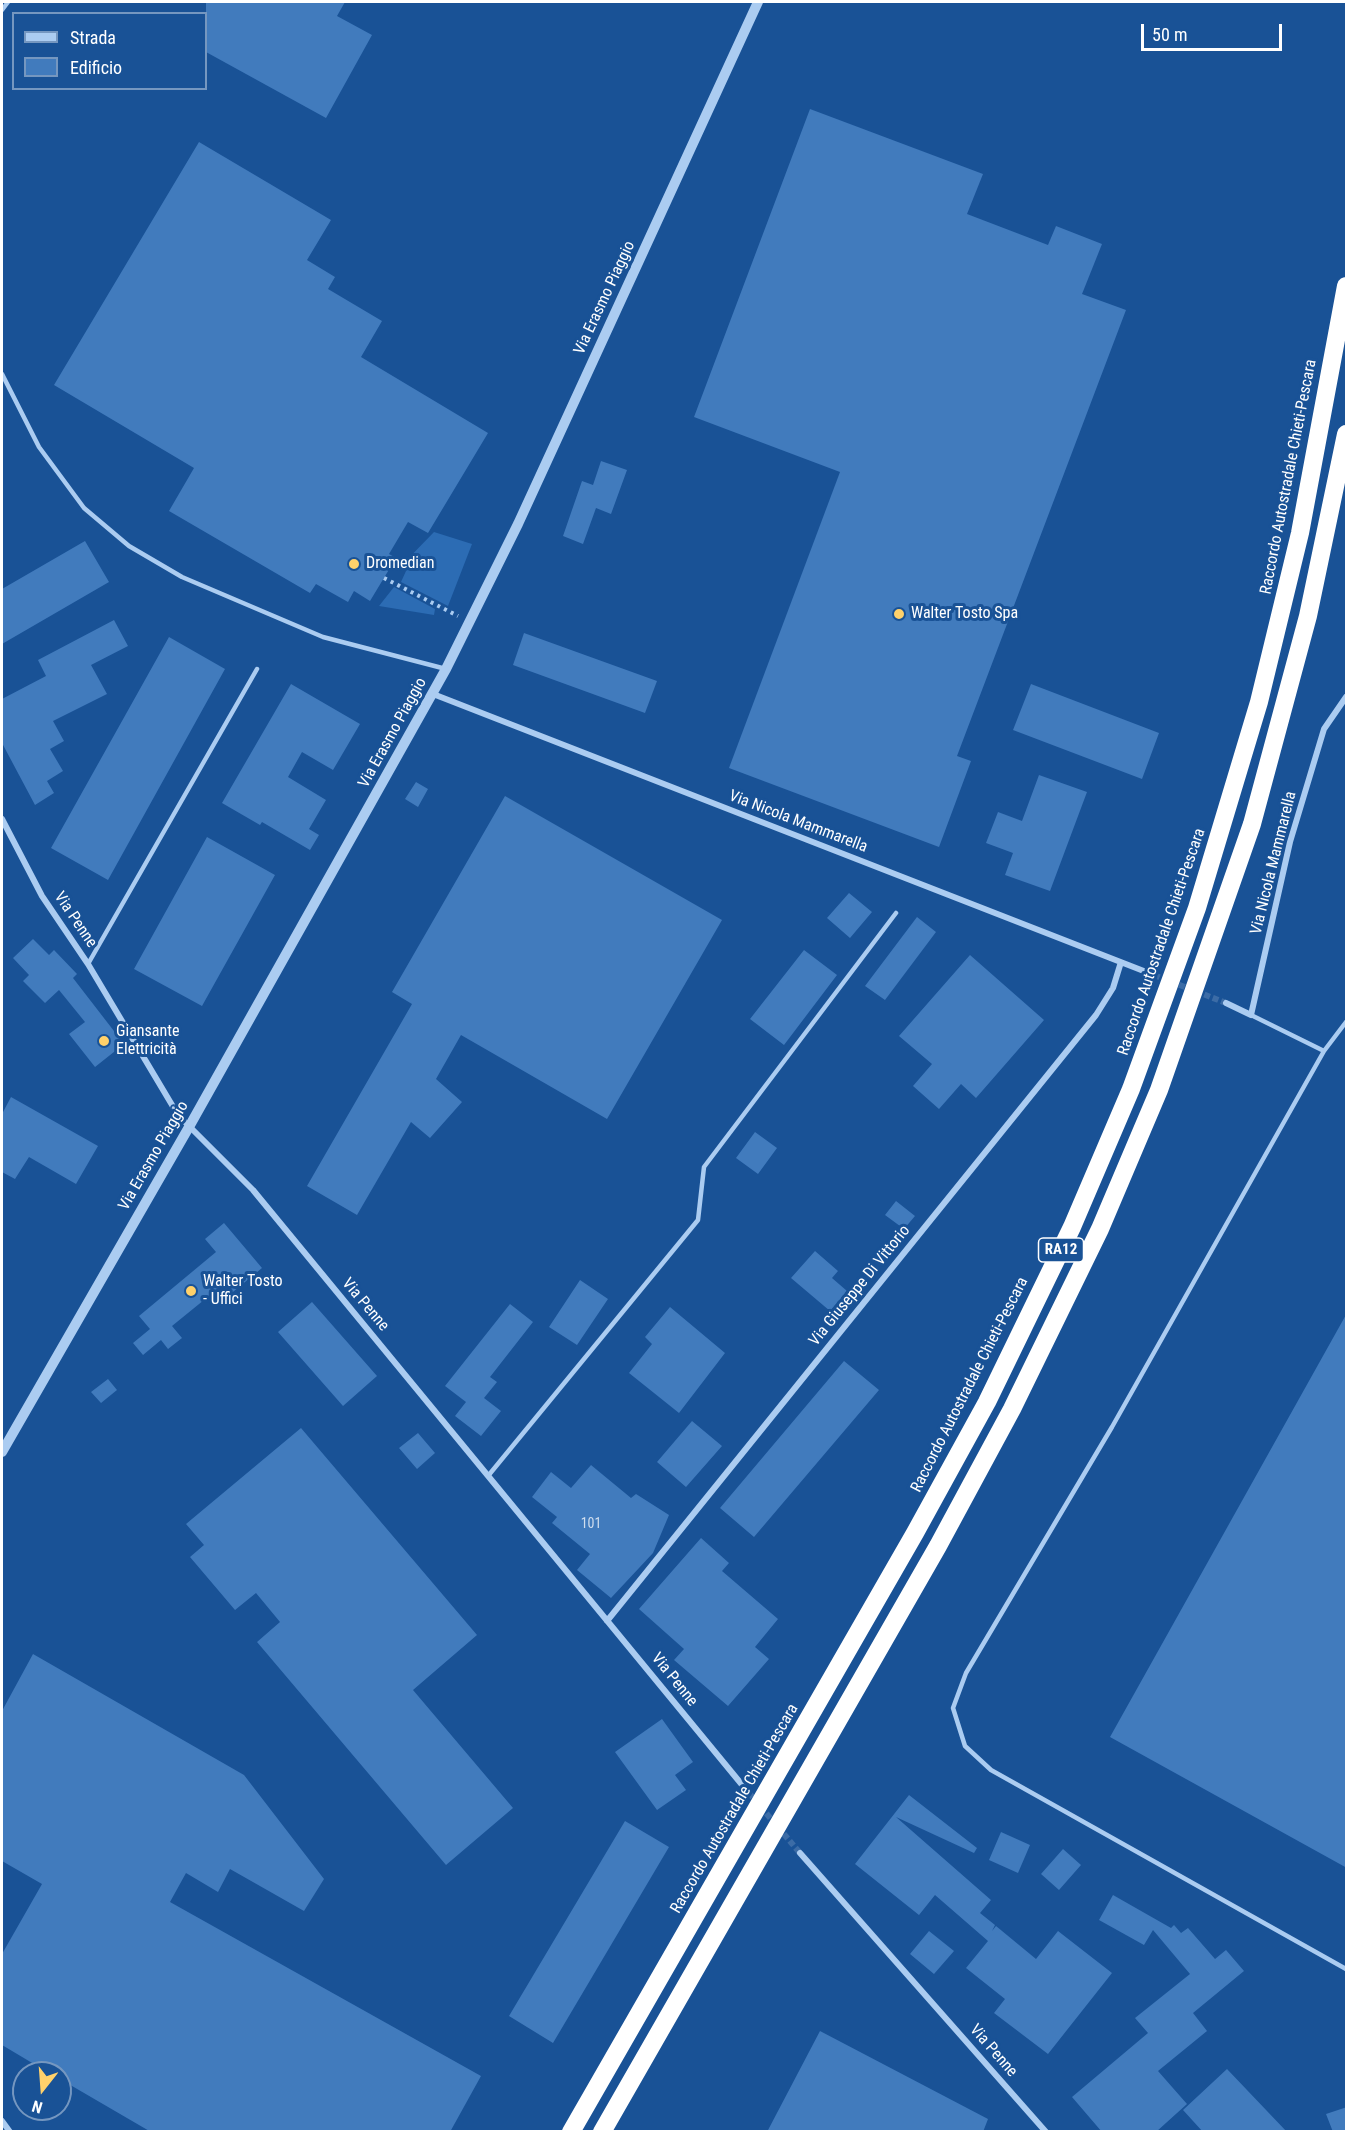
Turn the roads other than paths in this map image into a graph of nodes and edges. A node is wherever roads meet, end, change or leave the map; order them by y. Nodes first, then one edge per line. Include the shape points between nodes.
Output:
1 (8, 2) edge
2 (758, 2) edge
3 (2, 10) edge
4 (1347, 286) edge
5 (2, 374) edge
6 (1347, 434) edge
7 (257, 669) dead end
8 (446, 669) junction
9 (433, 694) junction
10 (1347, 697) edge
11 (2, 819) edge
12 (896, 914) dead end
13 (1121, 962) junction
14 (88, 964) junction
15 (1154, 975) tunnel mouth
16 (1226, 1003) tunnel mouth
17 (1251, 1015) junction
18 (1347, 1022) edge
19 (1324, 1051) junction
20 (189, 1127) junction
21 (2, 1452) edge
22 (488, 1476) junction
23 (608, 1620) junction
24 (744, 1786) tunnel mouth
25 (800, 1853) tunnel mouth
26 (1347, 1969) edge
27 (2, 2121) edge
28 (10, 2132) edge
29 (571, 2132) edge
30 (602, 2132) edge
31 (1046, 2132) edge

1 - 3 lane
2 - 8 street, Via Erasmo Piaggio via 518,524
4 - 29 highway, Raccordo Autostradale Chieti-Pescara / RA12 via 1300,533 1259,702 1197,908 1131,1089 1062,1248 987,1401
5 - 8 lane via 39,447 84,508 129,546 182,578 323,636
6 - 30 highway, RA12 via 1308,616 1252,824 1159,1090 1100,1229 1012,1409 943,1536
7 - 14 lane
8 - 9 street, Via Erasmo Piaggio
9 - 13 street, Via Nicola Mammarella
9 - 20 street, Via Erasmo Piaggio
10 - 17 street, Via Nicola Mammarella via 1324,729 1290,842
11 - 14 street, Via Penne via 42,896
12 - 22 lane via 704,1167 698,1220
13 - 15 street, Via Nicola Mammarella
13 - 23 street, Via Giuseppe Di Vittorio via 1113,988 1096,1015
14 - 20 street, Via Penne via 178,1115
16 - 17 street
17 - 19 lane
18 - 19 lane
19 - 26 lane via 1112,1426 966,1673 953,1708 966,1746 991,1770
20 - 21 street, Via Erasmo Piaggio
20 - 22 street, Via Penne via 253,1191
22 - 23 street, Via Penne
23 - 24 street, Via Penne
25 - 31 street, Via Penne
27 - 28 street

